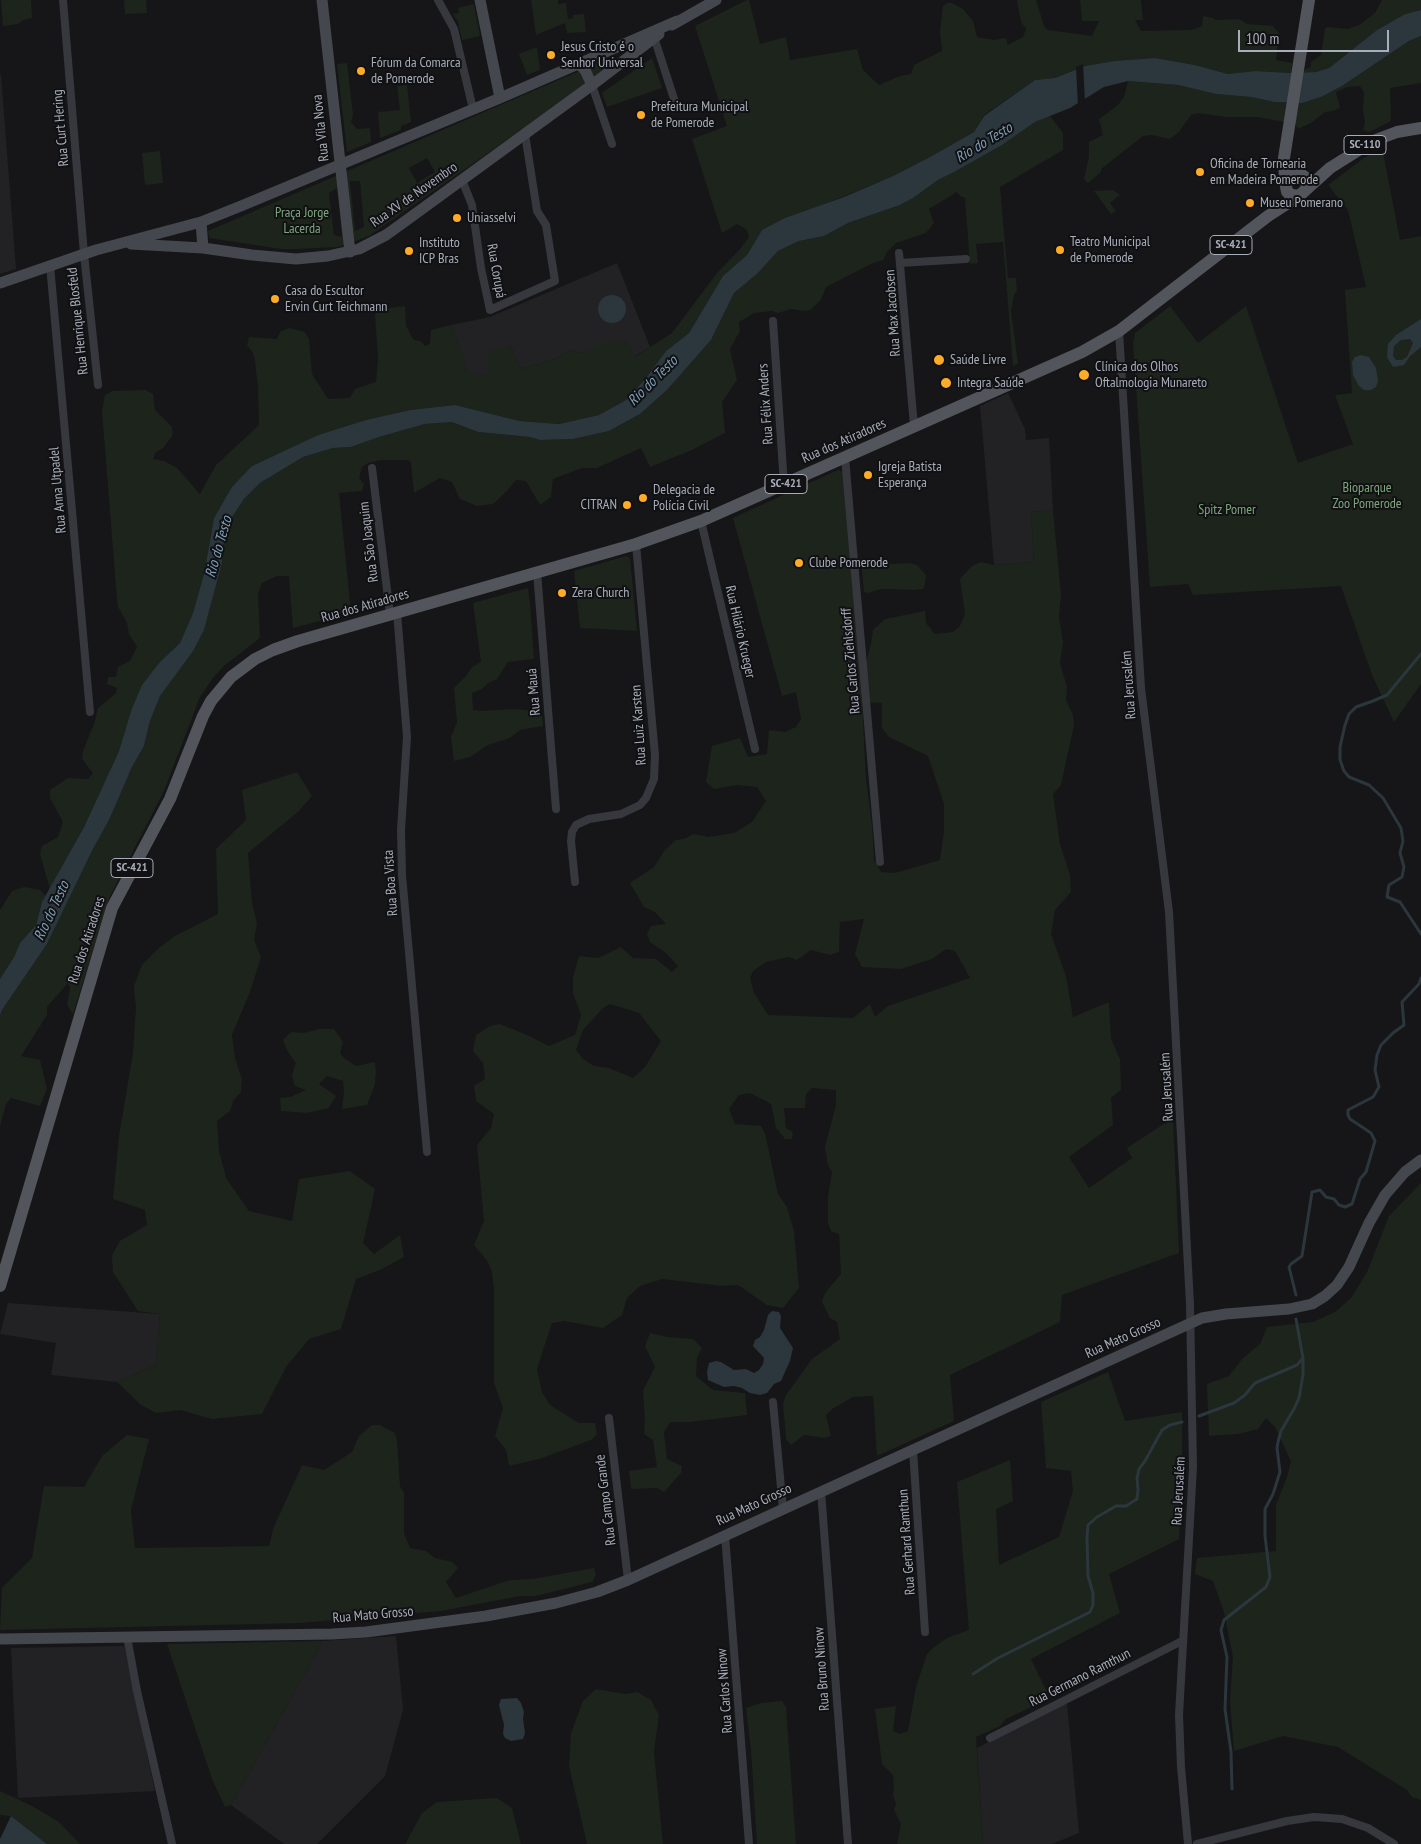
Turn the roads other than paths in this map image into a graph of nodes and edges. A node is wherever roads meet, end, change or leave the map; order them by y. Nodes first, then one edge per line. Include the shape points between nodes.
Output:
1 (62, 0) edge
2 (322, 0) edge
3 (438, 0) edge
4 (480, 0) edge
5 (716, 0) edge
6 (1309, 0) edge
7 (677, 21) junction
8 (654, 37) junction
9 (579, 64) junction
10 (592, 86) junction
11 (500, 98) junction
12 (676, 105) dead end
13 (473, 109) junction
14 (1421, 128) edge
15 (525, 134) junction
16 (612, 144) dead end
17 (1286, 144) junction
18 (340, 166) junction
19 (1330, 168) junction
20 (1301, 174) junction
21 (462, 180) junction
22 (1284, 183) junction
23 (1303, 192) junction
24 (1268, 216) junction
25 (201, 222) junction
26 (122, 243) junction
27 (203, 248) junction
28 (350, 252) junction
29 (899, 253) dead end
30 (84, 254) junction
31 (966, 259) dead end
32 (900, 263) junction
33 (50, 266) junction
34 (0, 283) edge
35 (773, 321) dead end
36 (1119, 331) junction
37 (98, 385) dead end
38 (914, 426) junction
39 (845, 457) junction
40 (372, 468) dead end
41 (784, 485) junction
42 (701, 521) junction
43 (636, 544) junction
44 (537, 572) junction
45 (393, 613) junction
46 (90, 712) dead end
47 (755, 748) dead end
48 (556, 809) dead end
49 (880, 862) dead end
50 (575, 882) dead end
51 (427, 1152) dead end
52 (1421, 1160) edge
53 (0, 1286) edge
54 (1190, 1324) junction
55 (773, 1402) dead end
56 (609, 1418) dead end
57 (913, 1450) junction
58 (821, 1491) junction
59 (783, 1508) junction
60 (725, 1536) junction
61 (628, 1580) junction
62 (925, 1632) dead end
63 (128, 1637) junction
64 (0, 1639) edge
65 (1182, 1641) junction
66 (990, 1738) dead end
67 (172, 1844) edge
68 (749, 1844) edge
69 (848, 1844) edge
70 (1188, 1844) edge
71 (1197, 1844) edge
72 (1394, 1844) edge

1 - 30 street, Rua Curt Hering
2 - 18 street, Rua Vila Nova
3 - 13 street via 454,29
4 - 11 street
5 - 7 street, Rua XV de Novembro
6 - 17 main road
7 - 8 street, Rua XV de Novembro
7 - 9 street, Rua XV de Novembro
8 - 10 street, Rua XV de Novembro
8 - 12 street
9 - 10 street via 586,70
9 - 11 street, Rua XV de Novembro
10 - 15 street, Rua XV de Novembro
10 - 16 street
11 - 13 street, Rua XV de Novembro
13 - 18 street, Rua XV de Novembro
14 - 19 main road, SC-110 via 1373,141
15 - 21 street, Rua XV de Novembro
15 - 21 street, Rua Corupá via 536,211 546,225 555,281 490,310 472,205
17 - 20 main road
17 - 22 main road
18 - 25 street, Rua XV de Novembro
18 - 28 street, Rua Vila Nova
19 - 20 main road, SC-110
19 - 23 main road, SC-110
20 - 22 main road via 1289,175
20 - 23 main road via 1307,180
21 - 28 street, Rua XV de Novembro via 386,235
22 - 23 main road via 1289,194
22 - 24 main road, SC-421
23 - 24 main road, SC-421
24 - 36 main road, SC-421
25 - 26 street, Rua XV de Novembro
25 - 27 street
26 - 27 street, Rua XV de Novembro
26 - 30 street, Rua XV de Novembro
27 - 28 street, Rua XV de Novembro via 288,258
29 - 32 street
30 - 33 street, Rua XV de Novembro
30 - 37 street, Rua Henrique Blosfeld
31 - 32 street, Rua Max Jacobsen
32 - 38 street, Rua Max Jacobsen
33 - 34 street, Rua XV de Novembro
33 - 46 street, Rua Anna Utpadel
35 - 41 street, Rua Félix Anders
36 - 38 main road, Rua dos Atiradores / SC-421 via 1082,352
36 - 54 street, Rua Jerusalém via 1141,688 1169,920
38 - 39 main road, Rua dos Atiradores / SC-421
39 - 41 main road, Rua dos Atiradores / SC-421
39 - 49 street, Rua Carlos Ziehlsdorff
40 - 45 street, Rua São Joaquim
41 - 42 main road, Rua dos Atiradores / SC-421
42 - 43 main road, Rua dos Atiradores / SC-421
42 - 47 street, Rua Hilário Krueger
43 - 44 main road, Rua dos Atiradores / SC-421
43 - 50 street, Rua Luiz Karsten via 655,755 654,779 640,805 621,814 589,819 576,825 571,841
44 - 45 main road, Rua dos Atiradores / SC-421
44 - 48 street, Rua Mauá
45 - 51 street, Rua Boa Vista via 407,737 401,830 402,875
45 - 53 main road, Rua dos Atiradores / SC-421 via 273,650 231,677 210,702 176,787 120,890 106,923
52 - 54 street, Rua Mato Grosso via 1405,1172 1385,1195 1349,1267 1325,1296 1312,1304 1290,1309 1212,1316
54 - 57 street, Rua Mato Grosso
54 - 65 street, Rua Jerusalém via 1193,1467
55 - 59 street
56 - 61 street, Rua Campo Grande
57 - 58 street, Rua Mato Grosso
57 - 62 street, Rua Gerhard Ramthun
58 - 59 street, Rua Mato Grosso
58 - 69 street, Rua Bruno Ninow
59 - 60 street, Rua Mato Grosso
60 - 61 street, Rua Mato Grosso
60 - 68 street, Rua Carlos Ninow
61 - 63 street, Rua Mato Grosso via 556,1603 400,1628 332,1634
63 - 64 street, Rua Mato Grosso
63 - 67 street
65 - 66 street, Rua Germano Ramthun
65 - 70 street, Rua Jerusalém via 1180,1739
71 - 72 street via 1314,1817 1342,1819 1360,1825

